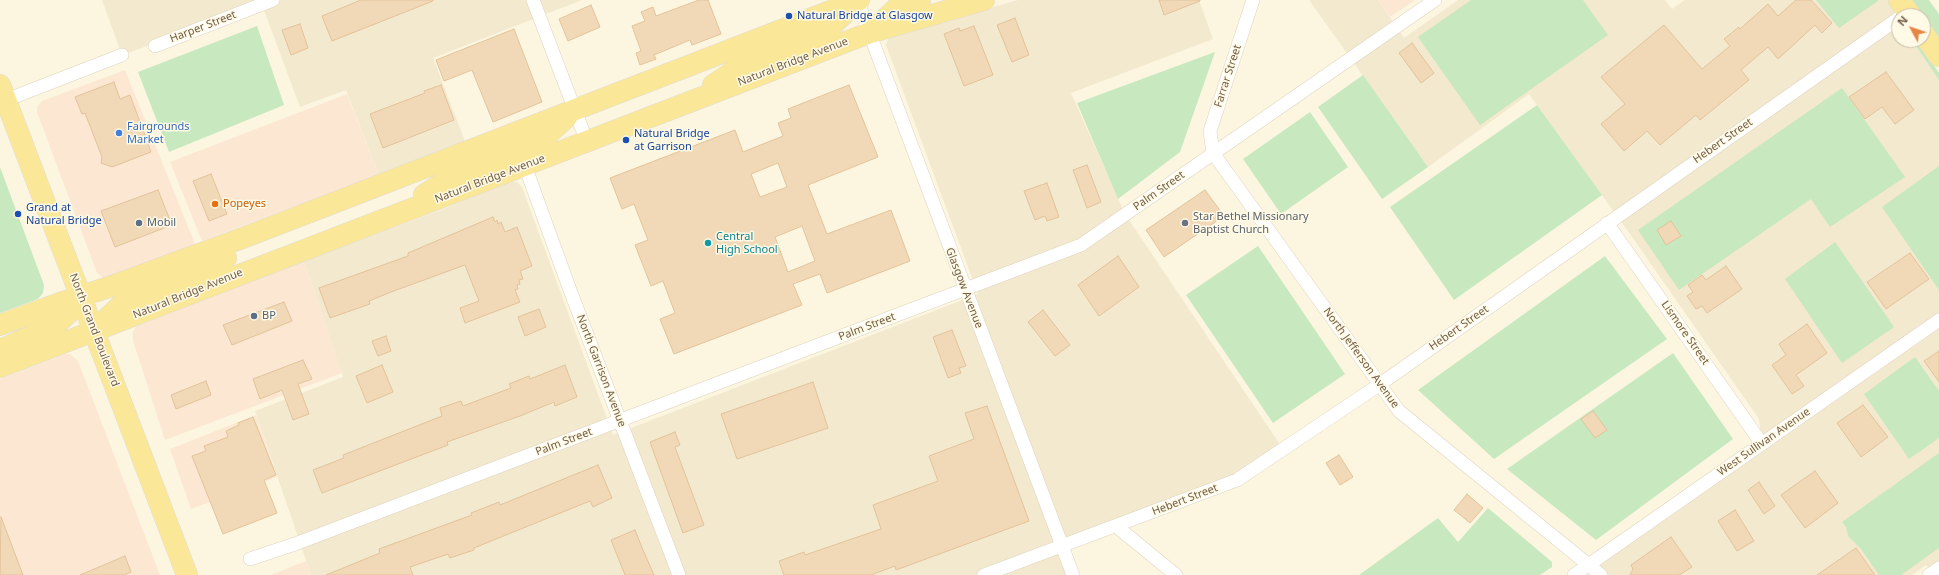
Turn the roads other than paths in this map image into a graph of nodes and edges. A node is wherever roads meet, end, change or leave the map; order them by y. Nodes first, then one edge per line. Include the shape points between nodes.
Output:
1 (273, 0) edge
2 (533, 0) edge
3 (858, 0) edge
4 (920, 0) edge
5 (984, 0) edge
6 (1253, 0) edge
7 (1435, 0) edge
8 (1891, 21) edge
9 (869, 33) junction
10 (1931, 44) edge
11 (155, 46) dead end
12 (122, 55) dead end
13 (1939, 56) edge
14 (3, 92) edge
15 (684, 104) junction
16 (574, 110) junction
17 (587, 142) junction
18 (1213, 153) junction
19 (525, 166) junction
20 (394, 215) junction
21 (1607, 223) junction
22 (275, 225) junction
23 (965, 290) junction
24 (80, 296) junction
25 (1939, 320) edge
26 (0, 325) edge
27 (94, 332) junction
28 (0, 350) edge
29 (0, 367) edge
30 (1379, 385) junction
31 (621, 420) junction
32 (1762, 444) junction
33 (1116, 526) junction
34 (1062, 546) junction
35 (250, 560) dead end
36 (1588, 565) junction
37 (1939, 568) edge
38 (187, 575) edge
39 (679, 575) edge
40 (984, 575) edge
41 (1073, 575) edge
42 (1176, 575) edge
43 (1574, 575) edge
44 (1601, 575) edge
45 (1929, 575) edge

1 - 11 street, Harper Street
2 - 16 street
3 - 9 street, Glasgow Avenue
3 - 15 main road via 825,32 738,68
3 - 16 main road
4 - 9 main road via 898,7
5 - 9 main road, Natural Bridge Avenue
6 - 18 street, Farrar Street via 1210,131
7 - 18 street, Palm Street
8 - 21 street, Hebert Street
9 - 15 main road, Natural Bridge Avenue
9 - 23 street, Glasgow Avenue
10 - 13 main road
12 - 14 street
14 - 24 main road, North Grand Boulevard
15 - 17 main road, Natural Bridge Avenue
16 - 17 street
16 - 20 main road via 544,138 450,178
16 - 22 main road
17 - 19 main road, Natural Bridge Avenue
18 - 23 street, Palm Street via 1081,245
18 - 30 street, North Jefferson Avenue
19 - 20 main road, Natural Bridge Avenue
19 - 31 street, North Garrison Avenue
20 - 27 main road, Natural Bridge Avenue
21 - 30 street, Hebert Street
21 - 32 street, Lismore Street
22 - 24 main road
22 - 27 main road via 226,258 127,301 111,313
23 - 31 street, Palm Street
23 - 34 street, Glasgow Avenue
24 - 26 main road
24 - 27 main road, North Grand Boulevard
24 - 28 main road via 72,310 54,326
25 - 32 street, West Sullivan Avenue
27 - 29 main road, Natural Bridge Avenue
27 - 38 main road, North Grand Boulevard
30 - 33 street, Hebert Street via 1237,480
30 - 36 street, North Jefferson Avenue via 1399,411
31 - 35 street, Palm Street
31 - 39 street, North Garrison Avenue
32 - 36 street, West Sullivan Avenue
33 - 34 street, Hebert Street
33 - 42 street
34 - 40 street, Hebert Street
34 - 41 street, Glasgow Avenue
36 - 43 street, West Sullivan Avenue
36 - 44 street, North Jefferson Avenue
37 - 45 street

